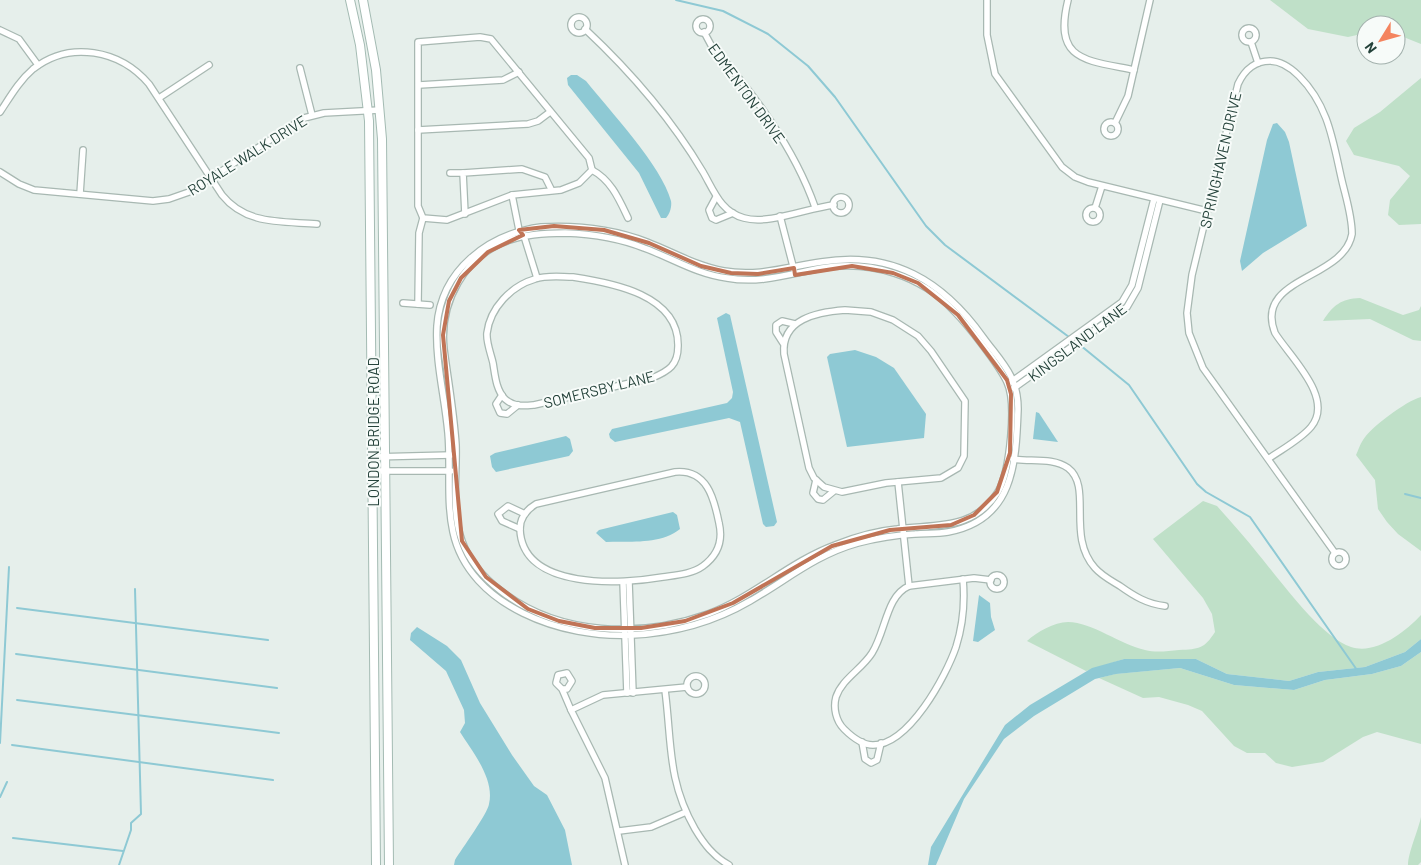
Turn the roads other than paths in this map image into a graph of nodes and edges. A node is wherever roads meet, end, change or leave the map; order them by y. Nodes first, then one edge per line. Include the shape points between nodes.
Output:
1 (350, 0) edge
2 (363, 0) edge
3 (986, 0) edge
4 (1068, 0) edge
5 (1150, 0) edge
6 (0, 30) edge
7 (585, 30) dead end
8 (704, 32) dead end
9 (1251, 42) dead end
10 (1258, 63) junction
11 (38, 65) junction
12 (208, 65) dead end
13 (300, 68) dead end
14 (1134, 70) junction
15 (518, 72) junction
16 (419, 85) junction
17 (159, 98) junction
18 (380, 110) junction
19 (369, 111) junction
20 (0, 112) edge
21 (550, 112) junction
22 (312, 115) junction
23 (1115, 123) dead end
24 (418, 130) junction
25 (83, 150) dead end
26 (592, 170) junction
27 (0, 172) edge
28 (450, 173) dead end
29 (463, 173) junction
30 (210, 178) junction
31 (1102, 186) junction
32 (552, 189) junction
33 (80, 194) junction
34 (512, 195) junction
35 (716, 197) junction
36 (1157, 199) junction
37 (834, 205) dead end
38 (815, 207) junction
39 (1095, 208) dead end
40 (1207, 211) junction
41 (733, 213) junction
42 (466, 214) junction
43 (780, 216) junction
44 (423, 218) junction
45 (628, 218) dead end
46 (317, 224) dead end
47 (519, 230) junction
48 (524, 236) junction
49 (794, 271) junction
50 (536, 278) junction
51 (403, 303) dead end
52 (418, 304) junction
53 (430, 305) dead end
54 (794, 324) junction
55 (783, 343) junction
56 (1016, 383) junction
57 (1009, 387) junction
58 (502, 395) junction
59 (518, 405) junction
60 (453, 455) junction
61 (373, 457) junction
62 (386, 457) junction
63 (1012, 459) junction
64 (1268, 459) junction
65 (373, 471) junction
66 (453, 471) junction
67 (386, 472) junction
68 (816, 480) junction
69 (898, 482) junction
70 (834, 491) junction
71 (525, 514) junction
72 (520, 529) junction
73 (903, 531) junction
74 (1335, 553) dead end
75 (963, 579) junction
76 (990, 580) dead end
77 (626, 582) junction
78 (909, 586) junction
79 (1165, 606) dead end
80 (628, 632) junction
81 (687, 687) dead end
82 (562, 690) dead end
83 (665, 690) junction
84 (630, 693) junction
85 (571, 710) junction
86 (862, 742) junction
87 (881, 743) junction
88 (686, 812) junction
89 (619, 831) junction
90 (376, 865) edge
91 (389, 865) edge
92 (625, 865) edge
93 (729, 865) edge

1 - 19 main road, LONDON BRIDGE ROAD
2 - 18 main road, LONDON BRIDGE ROAD
3 - 31 street via 989,54 1000,82 1056,161 1081,180
4 - 14 street via 1063,31 1072,50 1090,61
5 - 14 street
6 - 11 street via 19,39
7 - 35 street via 659,107 689,149
8 - 38 street, EDMENTON DRIVE via 769,118
9 - 10 street
10 - 40 street, SPRINGHAVEN DRIVE via 1244,73 1238,84
10 - 64 street via 1272,61 1287,66 1306,83 1320,102 1330,128 1352,227 1351,240 1345,252 1286,290 1273,308 1275,333 1314,389 1319,406 1317,418 1310,428
11 - 17 street via 71,53 108,56 135,70
11 - 20 street via 20,81
12 - 17 street
13 - 22 street
14 - 23 street via 1126,100
15 - 16 street via 503,80
15 - 16 street via 491,40 480,37 418,42
15 - 21 street
16 - 24 street
17 - 30 street
18 - 19 street, ROYALE WALK DRIVE
18 - 62 main road, LONDON BRIDGE ROAD
19 - 22 street, ROYALE WALK DRIVE
19 - 61 main road, LONDON BRIDGE ROAD
21 - 24 street via 528,124
21 - 26 street via 589,158
22 - 30 street, ROYALE WALK DRIVE via 282,130
24 - 44 street via 418,206
25 - 33 street
26 - 32 street via 571,187
26 - 45 street via 602,175 614,190
27 - 33 street, ROYALE WALK DRIVE via 34,190
28 - 29 street
29 - 32 street via 522,169 545,177
29 - 42 street
30 - 33 street, ROYALE WALK DRIVE via 183,195 161,201
30 - 46 street via 232,207 251,217
31 - 36 street
31 - 39 street
32 - 34 street
34 - 42 street
34 - 47 street
35 - 41 street
35 - 41 street via 710,210 712,218 716,220
36 - 40 street
36 - 56 street, KINGSLAND LANE via 1138,288 1126,307
37 - 38 street
38 - 43 street
40 - 64 street, SPRINGHAVEN DRIVE via 1188,294 1189,333 1203,368
41 - 43 street via 752,220
42 - 44 street via 447,220
43 - 49 street
44 - 52 street via 419,233
47 - 48 street
47 - 49 street via 554,226 604,230 648,242 701,266 758,274
47 - 60 street via 491,242 468,260 452,281 441,306 437,342
48 - 49 street via 565,233 607,237 724,278 759,280
48 - 50 street
48 - 60 street via 480,257 461,278 449,301 443,335
49 - 56 street via 825,261 860,260 892,266 919,276 942,290 965,313
49 - 57 street via 863,267 893,273 918,283 958,314
50 - 58 street, SOMERSBY LANE via 507,294 490,321 486,335
50 - 59 street, SOMERSBY LANE via 573,277 606,282 635,292 668,312 675,322 678,356 667,372 652,378 534,405
51 - 52 street
52 - 53 street
54 - 55 street
54 - 55 street via 782,321 776,325 776,332
54 - 69 street via 806,317 844,310 870,312 893,320 925,344 962,394 966,407 965,447 958,468 941,478
55 - 68 street via 809,468
56 - 57 street, KINGSLAND LANE
56 - 63 street
57 - 63 street
58 - 59 street
58 - 59 street, SOMERSBY LANE via 496,404 500,412 507,414
60 - 62 street
60 - 66 street
61 - 62 street
61 - 65 main road, LONDON BRIDGE ROAD
62 - 67 main road, LONDON BRIDGE ROAD
63 - 73 street via 1003,495 981,518 951,532
63 - 79 street via 1053,462 1072,471 1080,489 1080,534 1089,560 1101,574 1138,598
64 - 74 street, SPRINGHAVEN DRIVE
65 - 67 street
65 - 90 main road, LONDON BRIDGE ROAD
66 - 67 street
66 - 80 street via 453,534 462,556 481,582 516,609 550,625 588,634
67 - 91 main road, LONDON BRIDGE ROAD
68 - 70 street
68 - 70 street via 814,495 818,499
69 - 70 street
69 - 73 street
71 - 72 street
71 - 72 street via 508,506 498,514 502,521
71 - 77 street via 538,504 669,474 681,472 700,478 713,496 722,534 715,554 703,566 690,572
72 - 77 street via 530,554 551,571 592,581
73 - 78 street
73 - 80 street via 826,555 793,572 750,601 708,620 670,630
75 - 76 street
75 - 78 street
75 - 87 street via 962,620 945,675 915,717 895,736
77 - 80 street
78 - 86 street via 899,592 891,603 883,634 869,658 837,695 835,711 840,723
80 - 84 street
81 - 83 street
82 - 85 street
83 - 84 street
83 - 88 street via 673,774
84 - 85 street via 603,694
85 - 89 street via 605,778
86 - 87 street
86 - 87 street via 864,759 871,763 877,760
88 - 89 street via 651,827
88 - 93 street via 709,849
89 - 92 street

